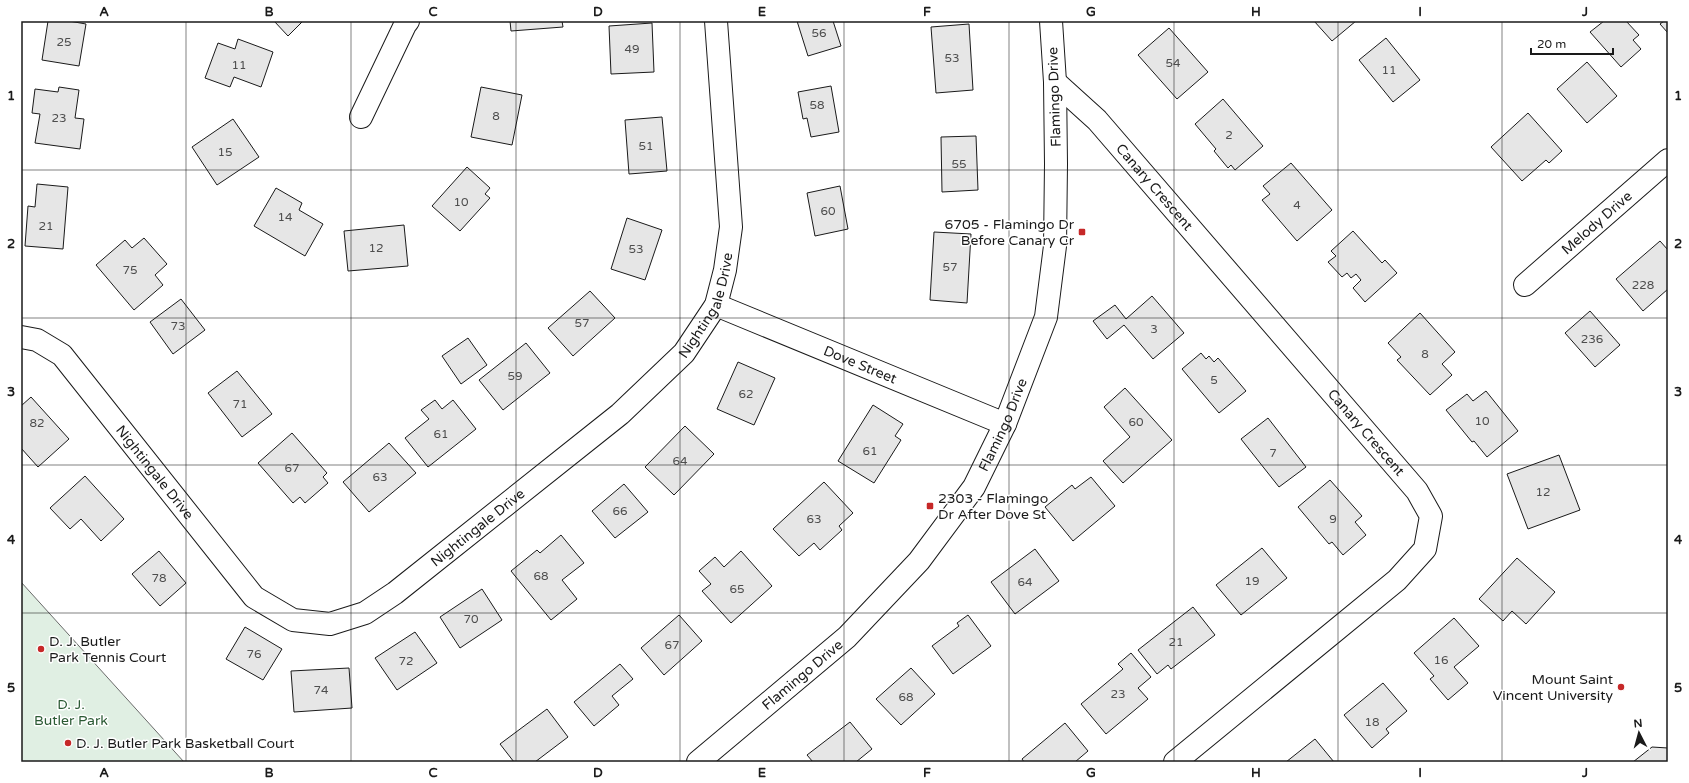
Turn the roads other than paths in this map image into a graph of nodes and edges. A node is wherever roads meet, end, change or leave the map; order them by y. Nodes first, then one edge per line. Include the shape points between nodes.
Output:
1 (408, 21) edge
2 (716, 21) edge
3 (1051, 21) edge
4 (1055, 82) junction
5 (361, 117) dead end
6 (1668, 160) edge
7 (1525, 285) dead end
8 (716, 305) junction
9 (21, 337) edge
10 (1005, 424) junction
11 (698, 762) edge
12 (1175, 762) edge

1 - 5 street
2 - 8 street, Nightingale Drive via 732,227
3 - 4 street, Flamingo Drive
4 - 10 street, Flamingo Drive via 1055,246 1046,317
4 - 12 street, Canary Crescent via 1102,126 1417,491 1431,516 1425,549 1397,580
6 - 7 street, Melody Drive
8 - 9 street, Nightingale Drive via 684,353 620,414 395,593 365,614 330,624 294,620 254,597 62,355 37,340
8 - 10 street, Dove Street
10 - 11 street, Flamingo Drive via 974,487 919,561 847,637

